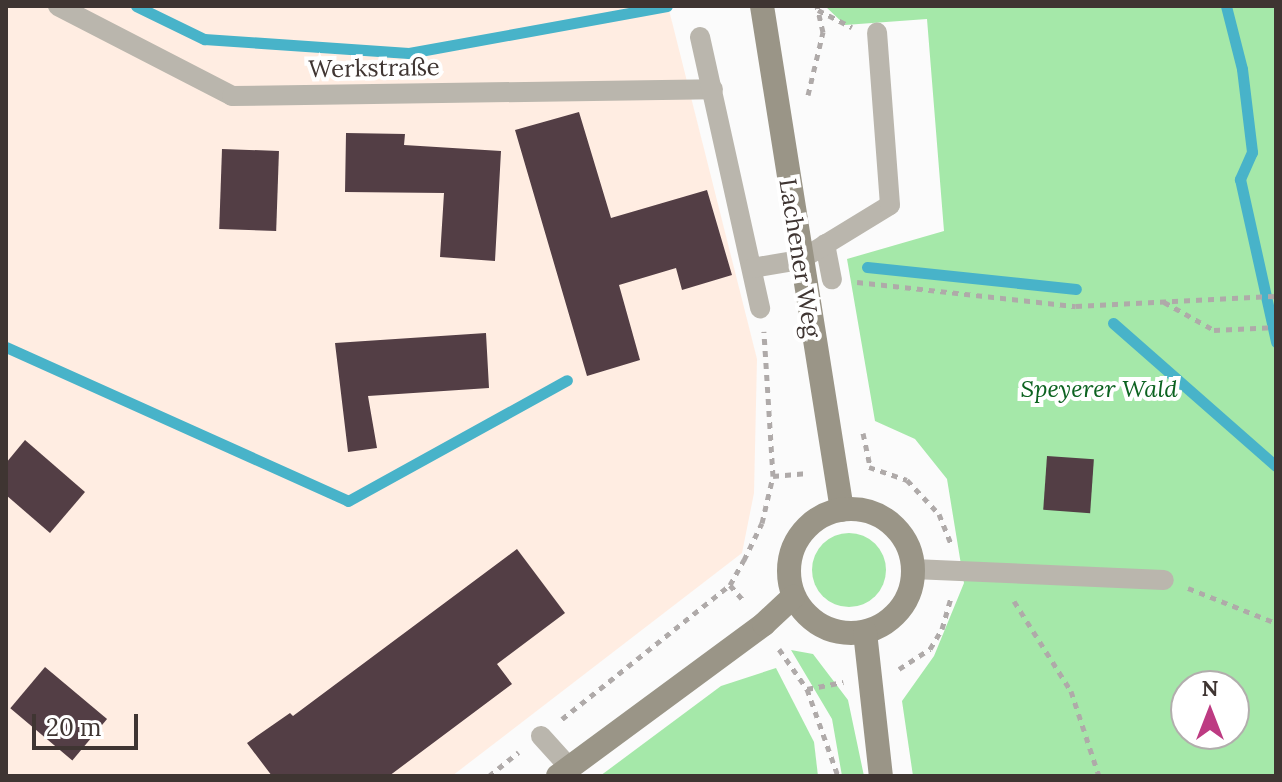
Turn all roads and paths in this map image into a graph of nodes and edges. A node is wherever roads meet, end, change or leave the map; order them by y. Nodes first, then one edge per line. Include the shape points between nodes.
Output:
1 (58, 6) edge
2 (817, 8) edge
3 (764, 17) edge
4 (877, 32) joint
5 (700, 37) dead end
6 (713, 89) junction
7 (825, 244) junction
8 (800, 260) junction
9 (752, 268) junction
10 (832, 279) joint
11 (1276, 296) edge
12 (1164, 302) junction
13 (760, 308) joint
14 (1276, 327) edge
15 (870, 467) dead end
16 (842, 510) junction
17 (913, 569) junction
18 (998, 572) junction
19 (954, 573) junction
20 (1164, 580) joint
21 (793, 597) junction
22 (1276, 623) edge
23 (865, 632) junction
24 (807, 689) dead end
25 (541, 736) junction
26 (563, 771) edge
27 (489, 776) edge
28 (838, 776) edge
29 (881, 776) edge
30 (1099, 776) edge

1 - 6 lane, Werkstraße via 232,96
2 - 4 path via 845,25
3 - 8 main road, Lachener Weg
4 - 7 lane via 890,205
5 - 6 lane
6 - 9 lane
7 - 8 lane
7 - 10 lane
8 - 9 lane
8 - 16 main road, Lachener Weg
9 - 13 lane
10 - 12 path via 1076,306
11 - 12 path
12 - 14 path via 1214,330
13 - 25 path via 773,476 762,523 744,560 730,585
15 - 19 path via 907,480 939,514 951,544
16 - 17 main road via 861,510 891,524 906,544
16 - 21 main road via 809,526 796,541 789,560
17 - 19 lane
17 - 23 main road via 900,609
18 - 19 lane
18 - 20 lane
18 - 30 path via 1071,691
20 - 22 path
21 - 23 main road via 824,627
21 - 26 main road via 764,624
23 - 29 main road
24 - 28 path
25 - 26 lane
25 - 27 path

